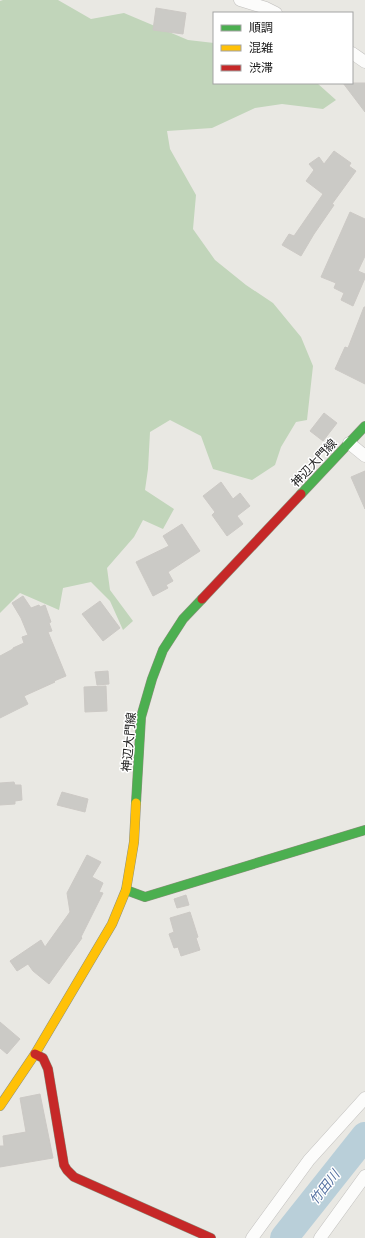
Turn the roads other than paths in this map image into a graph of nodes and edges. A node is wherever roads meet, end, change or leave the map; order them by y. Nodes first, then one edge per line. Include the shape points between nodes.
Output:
1 (240, 0) edge
2 (274, 12) edge
3 (353, 54) edge
4 (365, 62) edge
5 (365, 426) edge
6 (349, 443) junction
7 (365, 456) edge
8 (365, 830) edge
9 (126, 890) junction
10 (36, 1054) junction
11 (365, 1098) edge
12 (0, 1106) edge
13 (365, 1176) edge
14 (211, 1238) edge
15 (252, 1238) edge
16 (320, 1238) edge

1 - 2 street
3 - 4 street
5 - 6 main road, 神辺大門線
6 - 7 street
6 - 9 main road, 神辺大門線 via 183,619 163,650 141,717 134,842
8 - 9 main road via 145,897
9 - 10 main road, 神辺大門線 via 112,924
10 - 12 main road, 神辺大門線
10 - 14 main road via 43,1058 48,1069 64,1165 67,1170 74,1177
11 - 15 street via 309,1160
13 - 16 street

